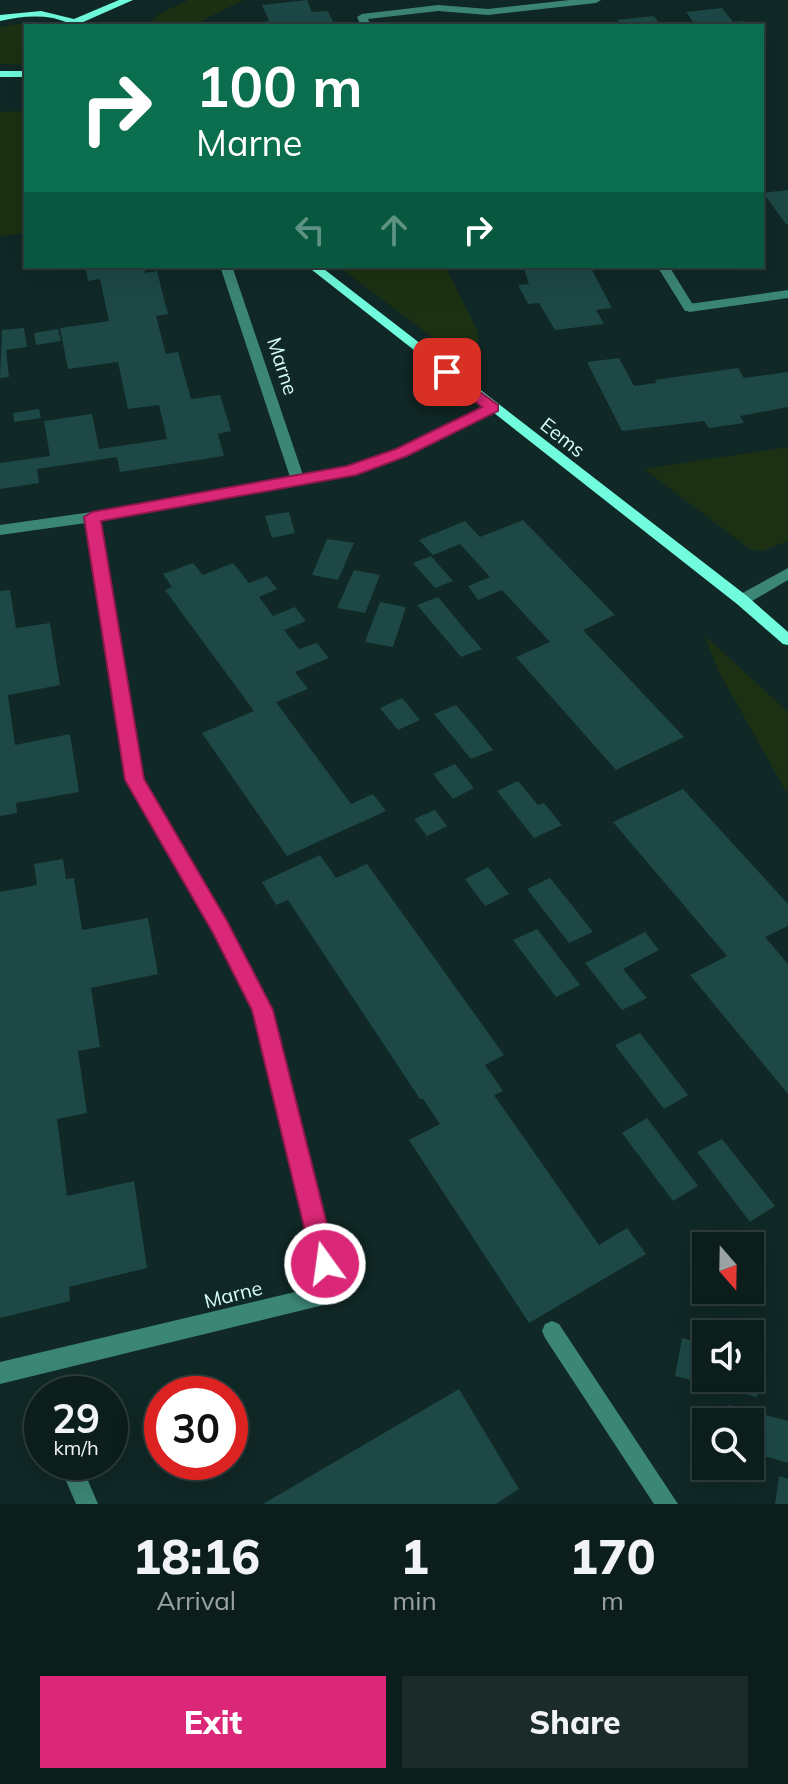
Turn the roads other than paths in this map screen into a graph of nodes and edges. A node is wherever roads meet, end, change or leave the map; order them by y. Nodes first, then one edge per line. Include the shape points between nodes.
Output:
1 (128, 0) edge
2 (596, 0) edge
3 (436, 4) edge
4 (488, 12) junction
5 (0, 18) edge
6 (77, 24) edge
7 (365, 24) edge
8 (479, 24) edge
9 (0, 74) edge
10 (24, 74) edge
11 (227, 268) edge
12 (316, 268) edge
13 (664, 268) edge
14 (788, 294) edge
15 (493, 408) junction
16 (298, 480) junction
17 (92, 517) junction
18 (0, 530) edge
19 (788, 573) edge
20 (742, 600) junction
21 (788, 640) edge
22 (552, 1331) dead end
23 (0, 1373) edge
24 (77, 1480) edge
25 (87, 1504) edge
26 (667, 1504) edge

1 - 6 street
2 - 4 street
3 - 4 street
3 - 7 street via 362,17
4 - 8 street
5 - 6 street via 34,13
9 - 10 street
11 - 16 street, Marne
12 - 15 street, Eems
13 - 14 street via 689,308
15 - 16 street via 389,457 350,471
15 - 20 street, Eems
16 - 17 street
17 - 18 street
17 - 23 street, Marne via 135,780 262,1010 332,1293
19 - 20 street
20 - 21 street, Eems
22 - 26 street
24 - 25 street

